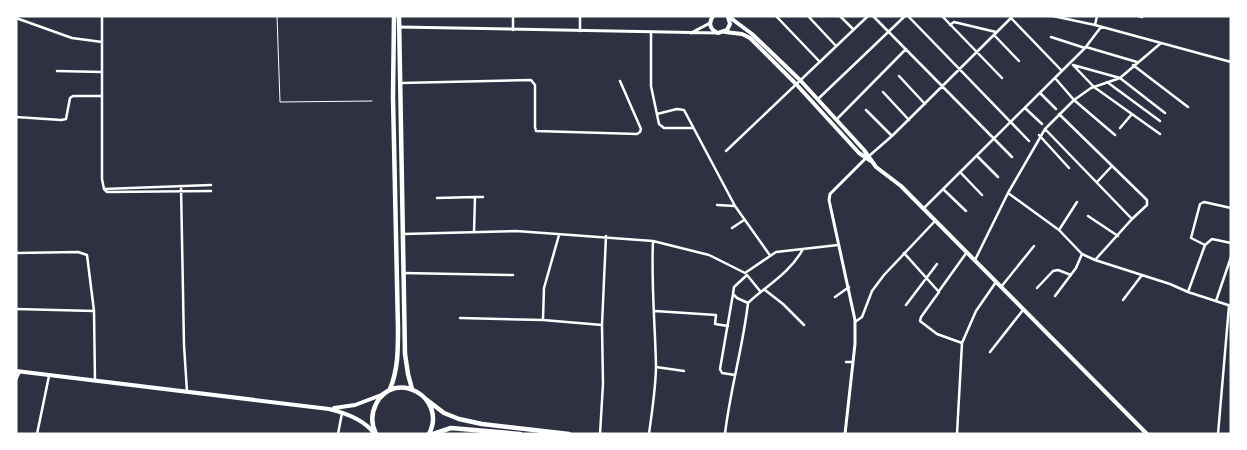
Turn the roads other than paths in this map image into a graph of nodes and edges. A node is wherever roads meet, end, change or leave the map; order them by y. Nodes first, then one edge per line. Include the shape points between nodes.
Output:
1 (102, 16) edge
2 (277, 16) edge
3 (394, 16) edge
4 (399, 16) edge
5 (513, 16) edge
6 (580, 16) edge
7 (713, 16) edge
8 (727, 16) edge
9 (776, 16) edge
10 (808, 16) edge
11 (840, 16) edge
12 (868, 16) edge
13 (873, 16) edge
14 (906, 16) edge
15 (942, 16) edge
16 (1053, 16) edge
17 (1097, 16) edge
18 (1012, 17) edge
19 (17, 18) edge
20 (734, 18) edge
21 (710, 23) junction
22 (950, 25) junction
23 (1094, 26) junction
24 (399, 27) junction
25 (1101, 27) junction
26 (513, 30) junction
27 (853, 30) junction
28 (580, 31) junction
29 (651, 32) junction
30 (725, 32) junction
31 (888, 32) junction
32 (690, 33) junction
33 (718, 33) junction
34 (996, 34) junction
35 (1051, 37) dead end
36 (102, 42) junction
37 (1161, 43) junction
38 (836, 46) junction
39 (1085, 48) junction
40 (906, 49) junction
41 (977, 52) junction
42 (1018, 61) dead end
43 (1138, 61) junction
44 (820, 62) junction
45 (1231, 62) edge
46 (1071, 64) junction
47 (1134, 65) junction
48 (960, 69) junction
49 (57, 71) dead end
50 (1062, 71) junction
51 (102, 72) junction
52 (393, 76) junction
53 (400, 76) junction
54 (899, 76) dead end
55 (1002, 78) dead end
56 (1055, 78) junction
57 (1120, 78) junction
58 (800, 80) junction
59 (620, 81) dead end
60 (400, 82) junction
61 (1107, 82) junction
62 (796, 84) junction
63 (943, 86) junction
64 (1094, 87) junction
65 (883, 92) dead end
66 (1040, 93) junction
67 (102, 96) junction
68 (393, 97) junction
69 (400, 97) junction
70 (818, 99) junction
71 (1074, 100) junction
72 (372, 101) dead end
73 (925, 104) junction
74 (1188, 107) dead end
75 (1025, 108) junction
76 (1056, 109) dead end
77 (866, 110) dead end
78 (1165, 113) dead end
79 (657, 114) junction
80 (1059, 114) junction
81 (1132, 114) junction
82 (16, 116) edge
83 (837, 119) junction
84 (909, 120) junction
85 (1160, 121) dead end
86 (1011, 122) junction
87 (1042, 124) dead end
88 (693, 128) junction
89 (1120, 128) dead end
90 (1044, 129) junction
91 (1114, 134) dead end
92 (1160, 134) dead end
93 (892, 136) junction
94 (1039, 136) junction
95 (994, 139) junction
96 (1029, 141) dead end
97 (726, 151) dead end
98 (977, 156) junction
99 (867, 157) junction
100 (1012, 157) dead end
101 (1111, 167) junction
102 (1069, 168) dead end
103 (960, 172) junction
104 (998, 177) dead end
105 (1097, 182) junction
106 (211, 185) dead end
107 (181, 186) junction
108 (104, 188) junction
109 (943, 189) junction
110 (211, 191) dead end
111 (181, 192) junction
112 (1008, 193) junction
113 (982, 195) dead end
114 (474, 197) junction
115 (483, 197) dead end
116 (437, 198) dead end
117 (1077, 202) dead end
118 (717, 205) dead end
119 (735, 206) junction
120 (1231, 208) edge
121 (923, 209) junction
122 (966, 211) dead end
123 (1088, 216) dead end
124 (1132, 219) junction
125 (744, 220) junction
126 (935, 221) junction
127 (732, 228) dead end
128 (1059, 230) junction
129 (474, 232) junction
130 (402, 234) junction
131 (559, 235) junction
132 (606, 236) junction
133 (1118, 236) junction
134 (653, 241) junction
135 (1231, 243) edge
136 (838, 245) junction
137 (1205, 245) junction
138 (1034, 246) dead end
139 (803, 248) junction
140 (967, 252) junction
141 (16, 253) edge
142 (904, 253) junction
143 (1082, 254) junction
144 (769, 255) junction
145 (1231, 257) edge
146 (1096, 260) junction
147 (975, 262) junction
148 (937, 264) dead end
149 (403, 273) junction
150 (746, 274) junction
151 (513, 275) dead end
152 (1071, 275) junction
153 (1142, 275) junction
154 (926, 278) junction
155 (996, 282) junction
156 (849, 287) junction
157 (1001, 287) junction
158 (1037, 288) dead end
159 (765, 290) junction
160 (760, 291) junction
161 (939, 291) junction
162 (1188, 292) junction
163 (733, 294) junction
164 (1055, 296) dead end
165 (835, 297) dead end
166 (1123, 300) dead end
167 (1216, 301) junction
168 (748, 304) junction
169 (906, 305) dead end
170 (1230, 306) edge
171 (16, 309) edge
172 (1023, 309) junction
173 (94, 311) junction
174 (655, 311) junction
175 (460, 318) dead end
176 (543, 320) junction
177 (856, 322) junction
178 (602, 325) junction
179 (804, 325) dead end
180 (728, 326) junction
181 (962, 343) junction
182 (990, 352) dead end
183 (846, 362) dead end
184 (853, 362) junction
185 (656, 367) junction
186 (18, 371) edge
187 (684, 371) dead end
188 (735, 375) junction
189 (49, 376) junction
190 (16, 380) edge
191 (95, 381) junction
192 (390, 389) junction
193 (412, 389) junction
194 (187, 392) junction
195 (384, 394) junction
196 (427, 400) junction
197 (329, 409) junction
198 (342, 412) junction
199 (37, 434) edge
200 (338, 434) edge
201 (376, 434) edge
202 (429, 434) edge
203 (433, 434) edge
204 (520, 434) edge
205 (569, 434) edge
206 (600, 434) edge
207 (650, 434) edge
208 (726, 434) edge
209 (845, 434) edge
210 (957, 434) edge
211 (1147, 434) edge
212 (1218, 434) edge

1 - 36 street
2 - 72 lane via 280,102
3 - 52 highway
4 - 24 highway
5 - 26 street
6 - 28 street
7 - 21 main road
8 - 20 main road
8 - 30 main road via 730,24
9 - 44 street
10 - 38 street
11 - 27 street
12 - 27 street
13 - 31 street
14 - 31 street
14 - 48 street
15 - 22 street
16 - 23 street
17 - 23 street
18 - 34 street
18 - 50 street
19 - 36 street via 72,38
20 - 58 main road
21 - 32 street
21 - 33 main road via 712,30
22 - 34 street via 954,22
22 - 41 street
23 - 25 street
24 - 26 street
24 - 53 highway
25 - 37 street
25 - 39 street
26 - 28 street
27 - 38 street
28 - 29 street
29 - 32 street
29 - 79 street via 651,86
30 - 33 main road
30 - 62 main road via 750,38
31 - 40 street
31 - 70 street
32 - 33 street
34 - 41 street
34 - 42 street
35 - 39 street
36 - 51 street
37 - 43 street
37 - 45 street
38 - 44 street
39 - 43 street
39 - 46 street
40 - 63 street
40 - 83 street
41 - 48 street
41 - 55 street
43 - 47 street
44 - 58 street
46 - 50 street
46 - 57 street
46 - 64 street
47 - 57 street
47 - 74 street
48 - 63 street
48 - 86 street
49 - 51 street
50 - 56 street
51 - 67 street
52 - 53 highway
52 - 68 highway
53 - 60 highway
54 - 73 street
56 - 66 street
56 - 71 street
57 - 61 street
57 - 78 street
58 - 62 street
58 - 70 main road
59 - 60 street via 640,129 637,134 536,131 535,84 531,80
60 - 69 highway
61 - 64 street
61 - 85 street
62 - 97 street
62 - 99 main road
63 - 73 street
63 - 95 street
64 - 71 street
64 - 81 street
65 - 84 street
66 - 75 street
66 - 76 street
67 - 82 street via 73,96 66,119
67 - 108 street
68 - 69 highway
68 - 192 highway via 398,344
69 - 130 highway
70 - 83 main road
71 - 80 street
71 - 91 street
73 - 84 street
75 - 86 street
75 - 87 street
77 - 93 street
79 - 88 street via 662,127
79 - 88 street via 682,109
80 - 90 street
80 - 101 street
81 - 89 street
81 - 92 street
83 - 99 main road
84 - 93 street
86 - 95 street
86 - 96 street
88 - 119 street
90 - 94 street
90 - 105 street
93 - 99 street
94 - 102 street
94 - 112 street
95 - 98 street
95 - 100 street
98 - 103 street
98 - 104 street
99 - 121 main road
99 - 136 street via 830,194
101 - 105 street
101 - 124 street via 1147,200 1147,205
103 - 109 street
103 - 113 street
105 - 124 street
106 - 107 street
107 - 108 street
107 - 111 street
108 - 111 street via 107,192
109 - 121 street
109 - 122 street
110 - 111 street
111 - 194 street
112 - 128 street
112 - 147 street
114 - 115 street
114 - 116 street
114 - 129 street
117 - 128 street
118 - 119 street
119 - 125 street
120 - 137 street via 1202,203 1191,238
121 - 126 main road
123 - 133 street
124 - 133 street
125 - 127 street
125 - 144 street
126 - 140 main road
126 - 142 street
128 - 143 street
129 - 130 street
129 - 131 street
130 - 149 highway
131 - 132 street
131 - 176 street via 544,288
132 - 134 street
132 - 178 street
133 - 146 street
134 - 150 street via 709,255
134 - 174 street
135 - 137 street via 1212,239
136 - 139 street
136 - 156 street
137 - 162 street
138 - 157 street
139 - 144 street
139 - 159 street
140 - 147 main road
140 - 161 street
141 - 173 street via 85,253
142 - 154 street
142 - 177 street via 879,281 862,317
143 - 146 street
143 - 152 street
144 - 150 street
145 - 167 street
146 - 153 street
147 - 155 main road
148 - 154 street
149 - 151 street
149 - 193 highway via 406,363
150 - 160 street
150 - 163 street via 734,287
152 - 158 street via 1053,270
152 - 164 street
153 - 162 street
153 - 166 street
154 - 161 street
154 - 169 street
155 - 157 main road
155 - 181 street via 976,310
156 - 165 street
156 - 177 street
157 - 172 main road
159 - 160 street
159 - 179 street
160 - 168 street
161 - 181 street via 920,322 938,334
162 - 167 street
163 - 168 street
163 - 180 street
167 - 170 street
168 - 188 street
170 - 212 street
171 - 173 street
172 - 182 street
172 - 211 main road
173 - 191 street
174 - 180 street via 716,315 715,324
174 - 185 street
175 - 176 street
176 - 178 street
177 - 184 street
178 - 206 street
180 - 188 street via 720,371
181 - 210 street
183 - 184 street
184 - 209 street
185 - 187 street
185 - 207 street
186 - 189 main road
186 - 190 street
188 - 208 street
189 - 191 main road
189 - 199 street
191 - 194 main road
192 - 193 highway
192 - 195 highway
193 - 196 highway
194 - 197 main road
195 - 197 main road via 355,405
195 - 201 highway via 373,409
196 - 202 highway via 434,418
196 - 205 highway via 459,419
197 - 198 main road
198 - 200 street
198 - 201 main road via 362,421
203 - 204 highway via 452,428

